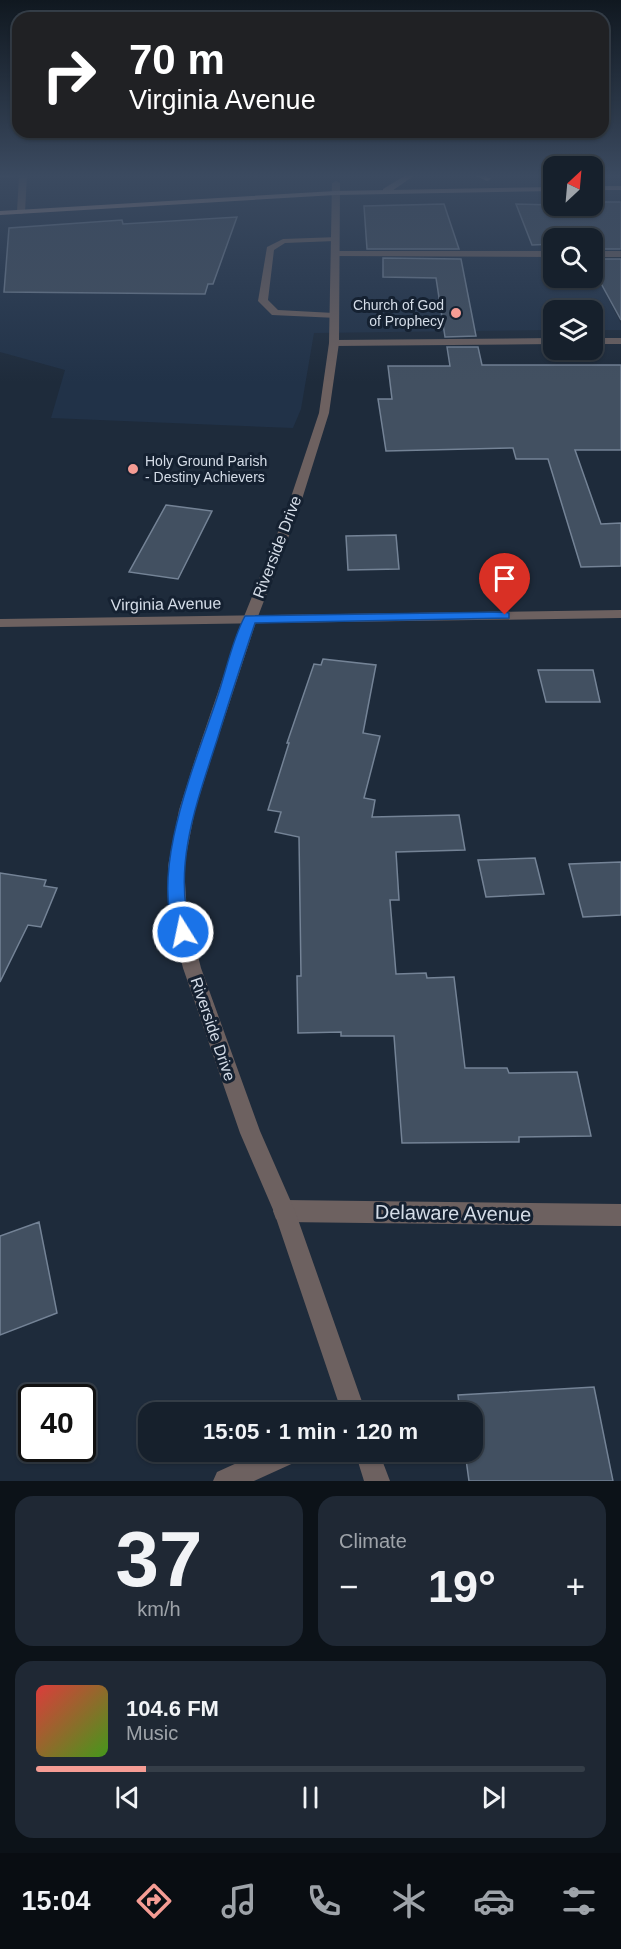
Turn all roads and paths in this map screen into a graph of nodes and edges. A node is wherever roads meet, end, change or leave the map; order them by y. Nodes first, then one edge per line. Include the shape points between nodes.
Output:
1 (278, 244) edge
2 (310, 244) edge
3 (335, 247) junction
4 (543, 254) edge
5 (603, 254) edge
6 (621, 254) edge
7 (334, 316) junction
8 (543, 341) edge
9 (603, 341) edge
10 (621, 341) edge
11 (334, 343) junction
12 (621, 614) edge
13 (250, 619) junction
14 (0, 623) edge
15 (285, 1211) junction
16 (621, 1215) edge
17 (350, 1402) edge
18 (267, 1462) edge
19 (370, 1462) edge
20 (226, 1481) edge
21 (377, 1481) edge

1 - 7 street via 270,249 263,301 275,313
2 - 3 street
3 - 4 street
3 - 7 street, Riverside Drive
5 - 6 street
7 - 11 street, Riverside Drive
8 - 11 street
9 - 10 street
11 - 13 street, Riverside Drive via 330,382 314,448
12 - 13 street, Virginia Avenue
13 - 14 street, Virginia Avenue
13 - 15 street, Riverside Drive via 187,810 176,866 178,913 214,1035 250,1133
15 - 16 street, Delaware Avenue
15 - 17 street, Riverside Drive
18 - 20 street
19 - 21 street

